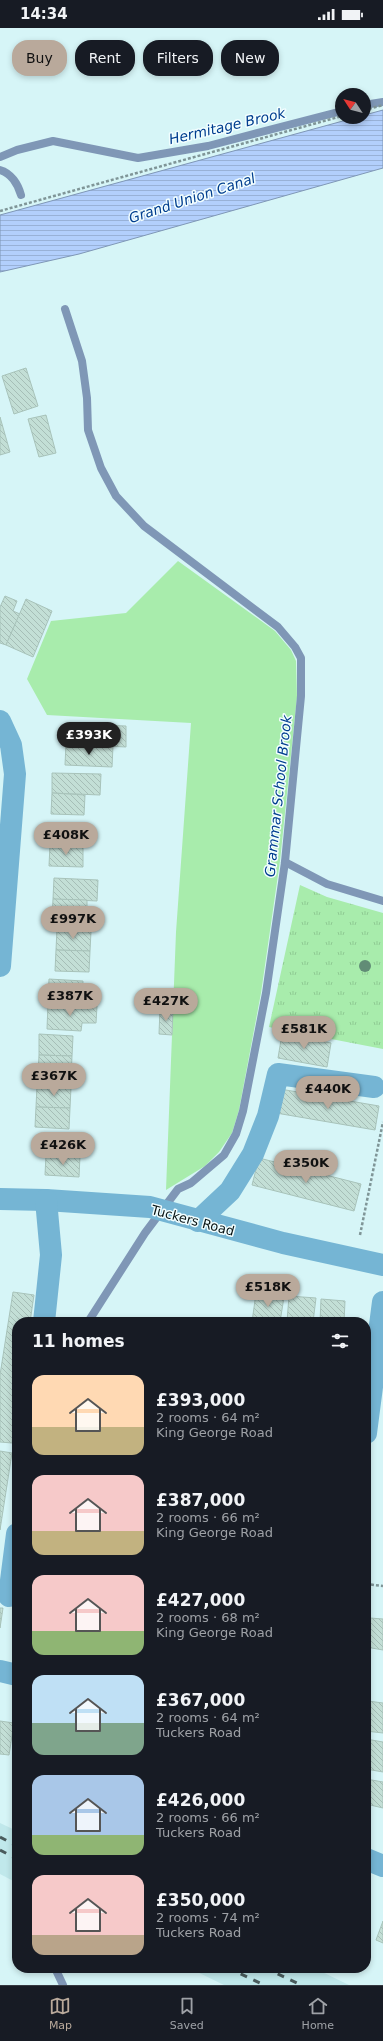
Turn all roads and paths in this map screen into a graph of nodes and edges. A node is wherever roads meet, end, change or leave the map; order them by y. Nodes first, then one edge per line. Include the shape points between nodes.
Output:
1 (383, 105) edge
2 (371, 108) edge
3 (335, 118) edge
4 (0, 211) edge
5 (0, 721) edge
6 (1, 936) edge
7 (0, 966) edge
8 (374, 1087) dead end
9 (383, 1122) edge
10 (0, 1199) edge
11 (46, 1200) junction
12 (198, 1221) junction
13 (356, 1259) junction
14 (383, 1264) edge
15 (383, 1302) edge
16 (45, 1317) edge
17 (371, 1394) edge
18 (12, 1573) edge
19 (371, 1585) edge
20 (383, 1586) edge
21 (9, 1596) dead end
22 (0, 1671) edge
23 (12, 1674) edge
24 (371, 1861) edge
25 (383, 1866) edge

1 - 2 path
3 - 4 path
5 - 6 street via 11,745 15,774
6 - 7 street
8 - 12 street via 278,1074 268,1116 253,1154 230,1191
9 - 13 path
10 - 11 street, Tuckers Road
11 - 12 street, Tuckers Road via 150,1207
11 - 16 street via 51,1255
12 - 13 street, Tuckers Road
13 - 14 street, Tuckers Road
15 - 17 street
18 - 21 street
19 - 20 path
22 - 23 street
24 - 25 street

